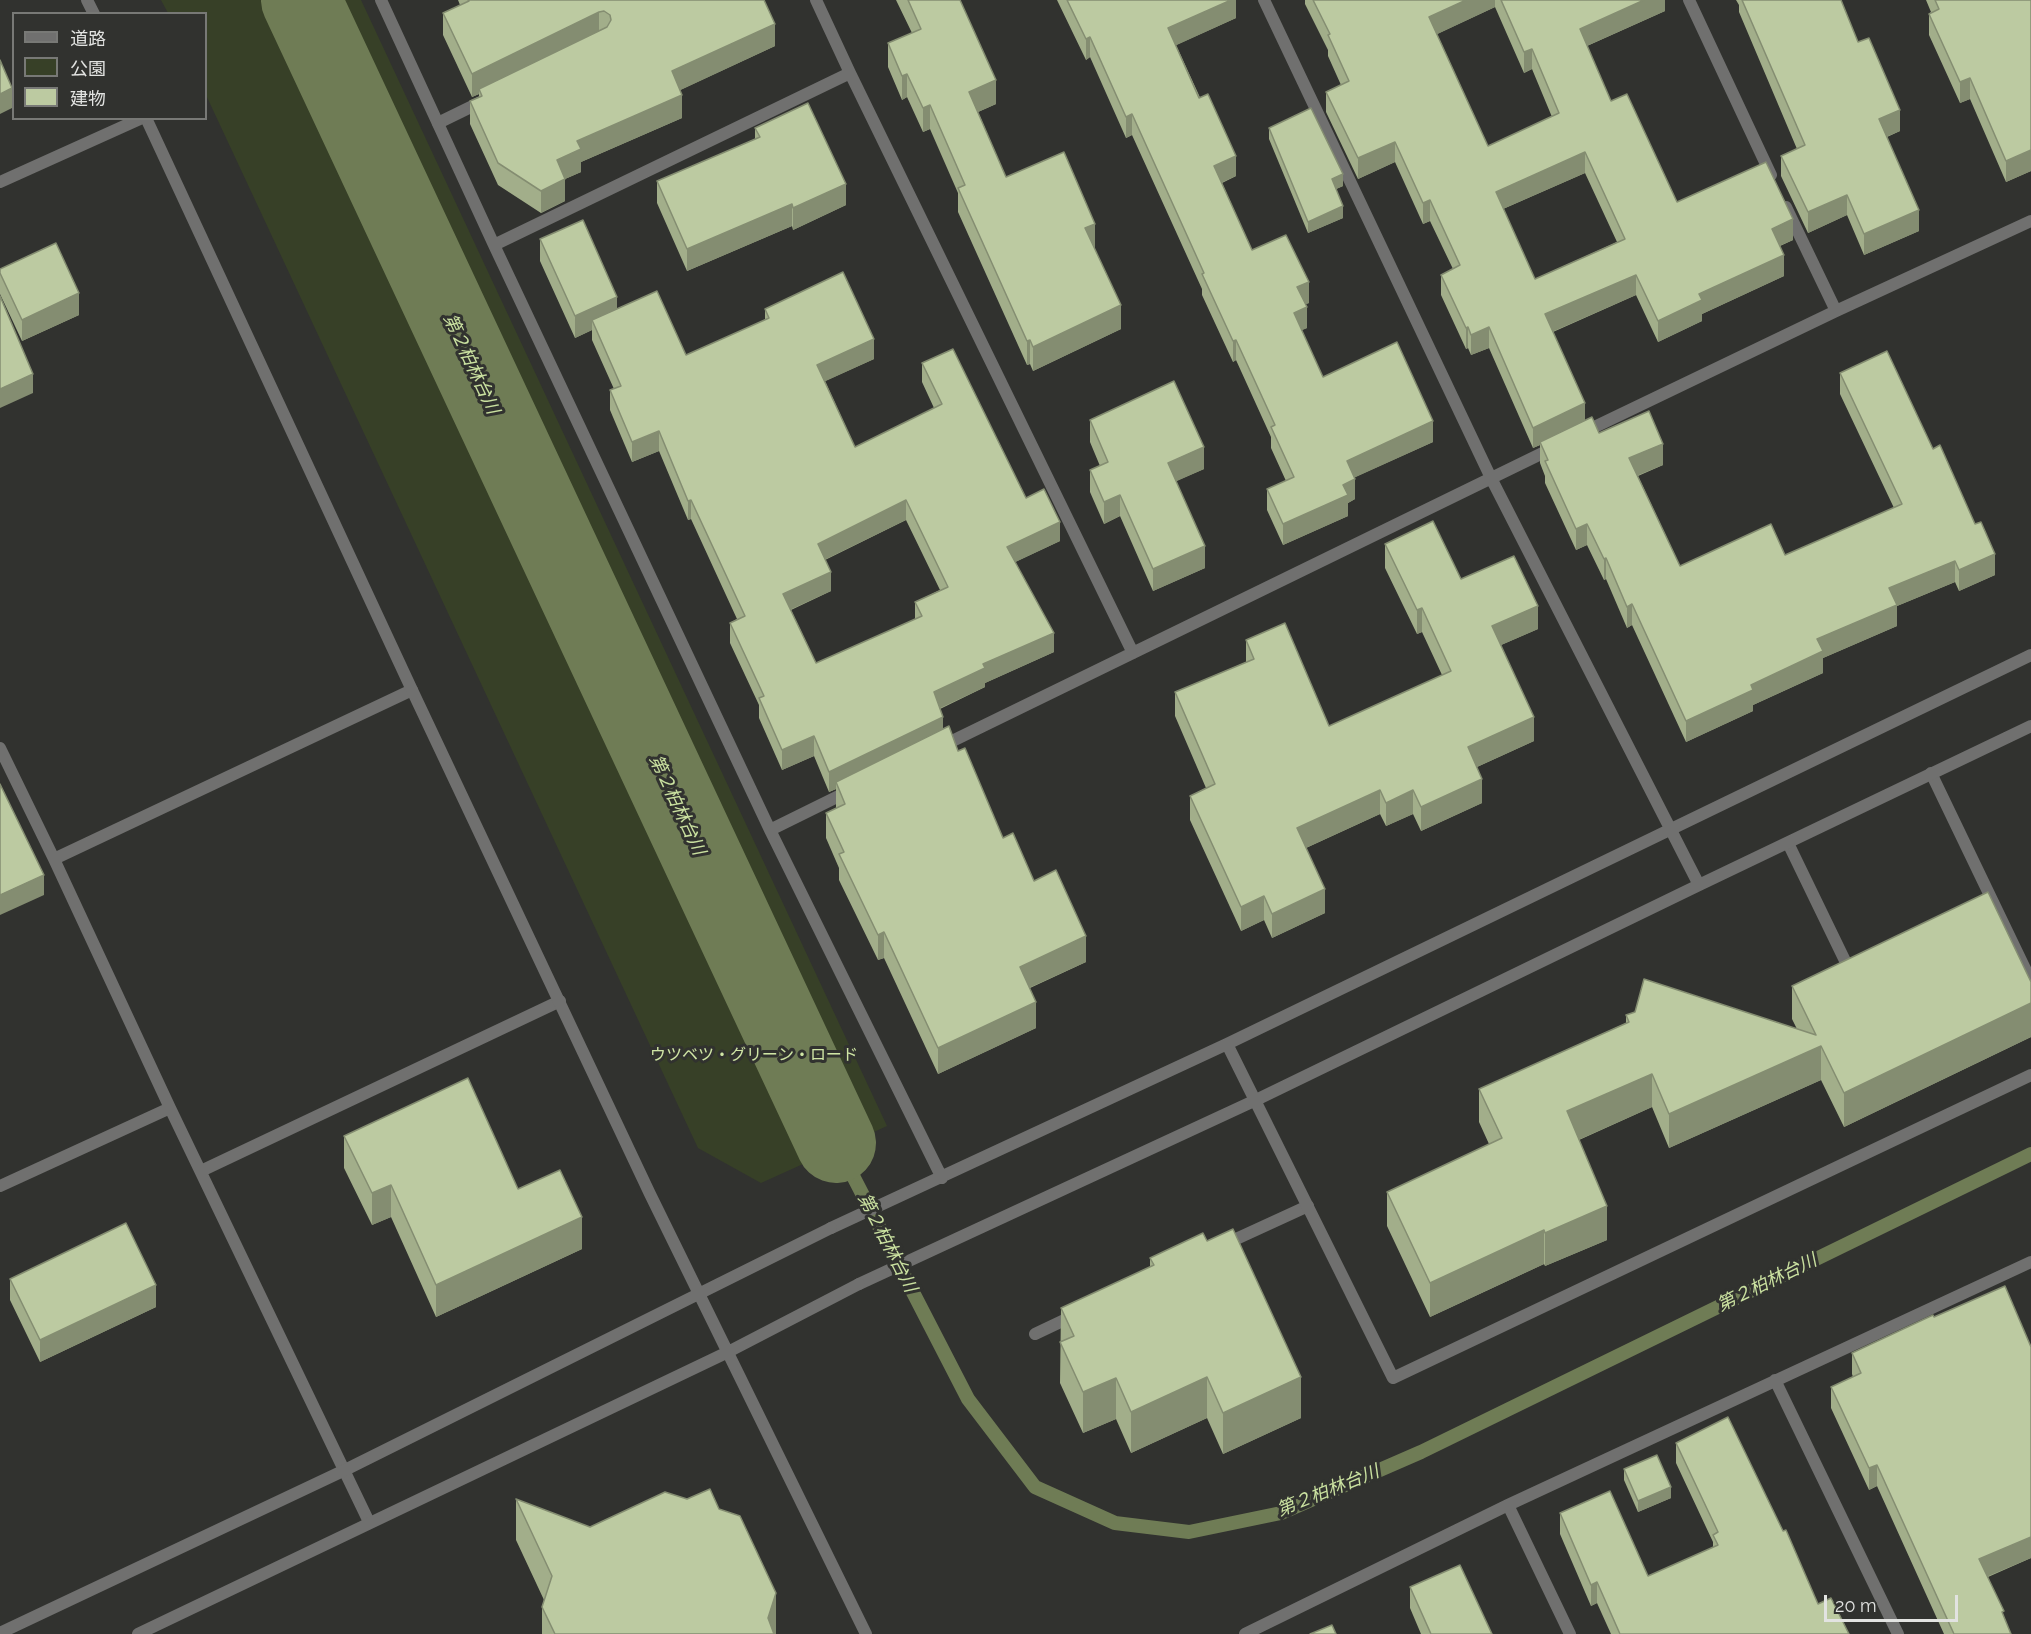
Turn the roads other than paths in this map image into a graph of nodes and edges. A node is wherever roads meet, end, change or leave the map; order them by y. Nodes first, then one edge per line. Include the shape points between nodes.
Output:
1 (381, 0) edge
2 (816, 0) edge
3 (1264, 0) edge
4 (1689, 0) edge
5 (850, 73) junction
6 (489, 97) edge
7 (140, 120) edge
8 (145, 120) edge
9 (438, 123) junction
10 (0, 182) edge
11 (2031, 220) edge
12 (494, 245) junction
13 (1836, 311) junction
14 (1491, 477) junction
15 (1133, 653) junction
16 (2031, 655) edge
17 (412, 690) junction
18 (2031, 726) edge
19 (0, 748) edge
20 (930, 752) edge
21 (1931, 773) junction
22 (855, 788) edge
23 (770, 830) junction
24 (1670, 830) junction
25 (1788, 843) junction
26 (54, 859) junction
27 (1699, 885) junction
28 (1869, 959) edge
29 (2031, 981) edge
30 (560, 1001) junction
31 (1227, 1044) junction
32 (2031, 1075) edge
33 (1256, 1100) junction
34 (170, 1108) junction
35 (201, 1171) junction
36 (942, 1178) junction
37 (0, 1186) edge
38 (1308, 1206) junction
39 (1213, 1250) edge
40 (2031, 1262) edge
41 (699, 1294) junction
42 (1088, 1309) edge
43 (1035, 1334) dead end
44 (728, 1352) junction
45 (1775, 1380) junction
46 (345, 1470) junction
47 (1508, 1505) junction
48 (369, 1522) junction
49 (0, 1633) edge
50 (138, 1634) edge
51 (866, 1634) edge
52 (1245, 1634) edge
53 (1570, 1634) edge
54 (1898, 1634) edge

1 - 9 street
2 - 5 street
3 - 14 street
4 - 13 street
5 - 12 street
5 - 15 street
6 - 9 street
7 - 10 street
8 - 17 street
9 - 12 street
11 - 13 street
12 - 23 street
13 - 14 street
14 - 15 street
14 - 24 street
15 - 20 street
16 - 24 street
17 - 26 street
17 - 30 street
18 - 21 street
19 - 26 street
21 - 25 street
21 - 29 street via 1987,903
22 - 23 street
23 - 36 street
24 - 27 street
24 - 31 street
25 - 27 street
25 - 28 street via 1849,969
26 - 34 street
27 - 33 street
30 - 35 street
30 - 41 street
31 - 33 street
31 - 36 street
32 - 38 street via 1393,1378
33 - 38 street
33 - 44 street via 858,1284
34 - 35 street
34 - 37 street
35 - 46 street
36 - 41 street
38 - 39 street
40 - 45 street
41 - 44 street
41 - 46 street
42 - 43 street
44 - 48 street
44 - 51 street
45 - 47 street
45 - 54 street
46 - 48 street
46 - 49 street
47 - 52 street
47 - 53 street
48 - 50 street

